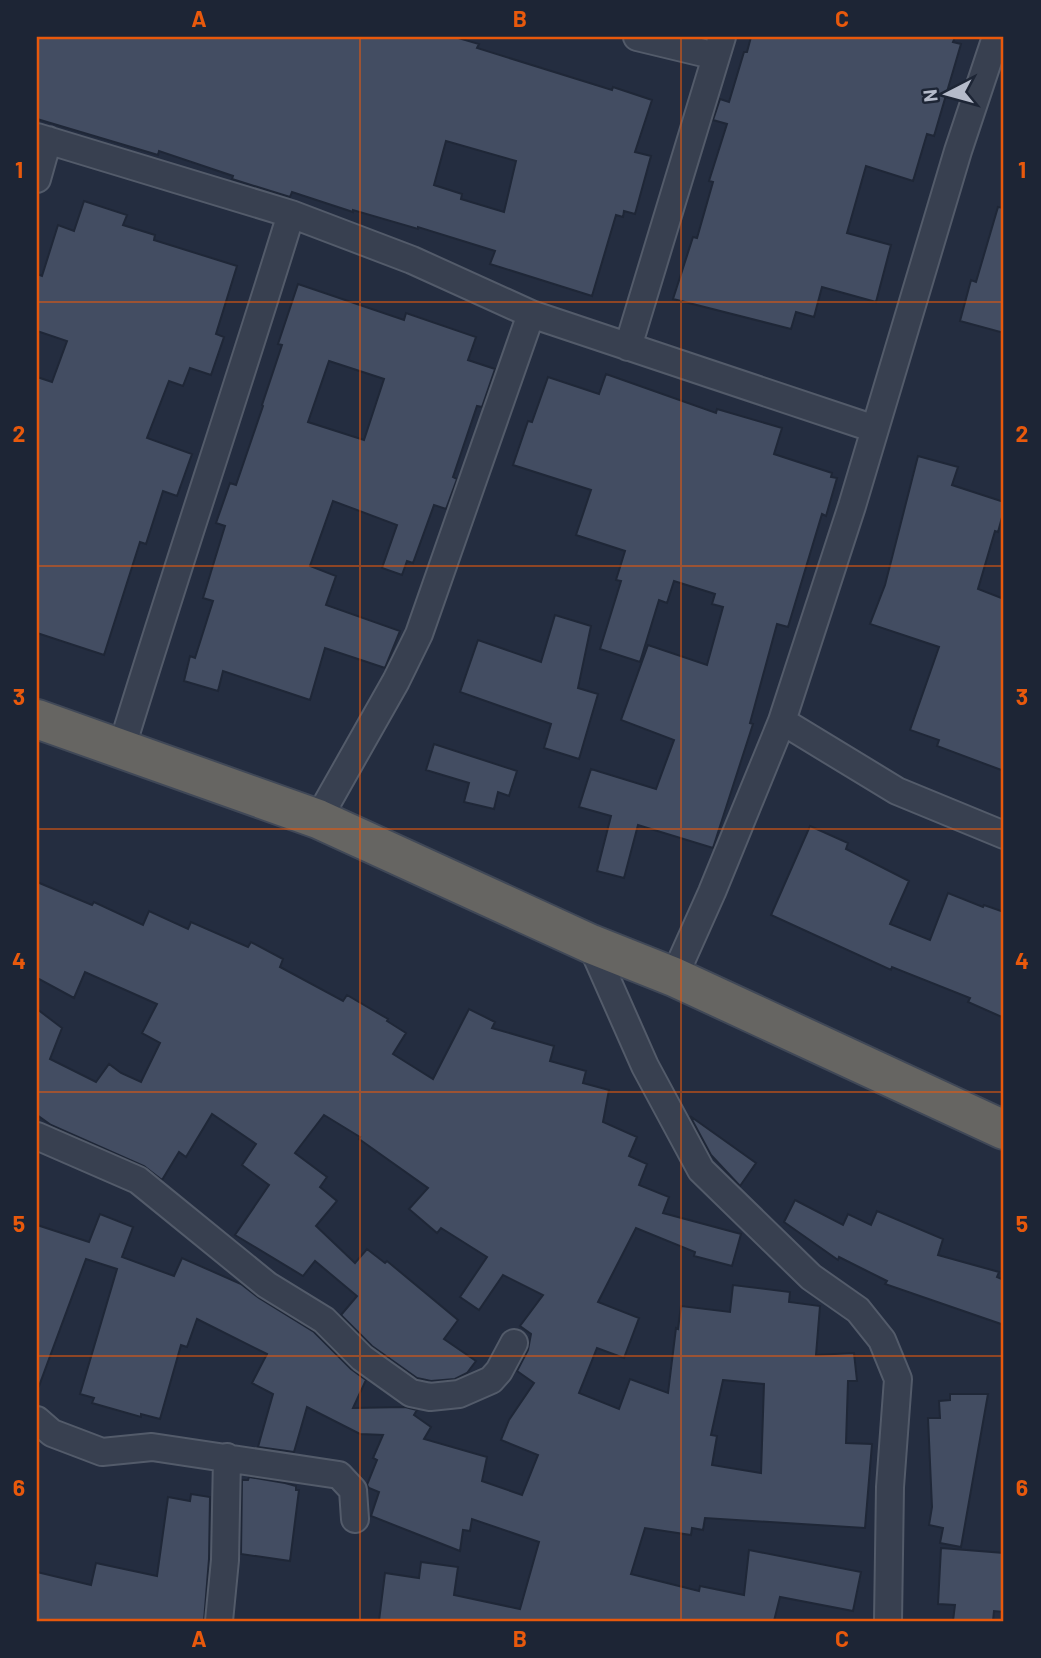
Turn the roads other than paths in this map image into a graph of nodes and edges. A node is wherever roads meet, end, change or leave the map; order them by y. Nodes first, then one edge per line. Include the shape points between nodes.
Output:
1 (637, 37) edge
2 (996, 37) edge
3 (719, 46) edge
4 (43, 139) edge
5 (37, 179) edge
6 (291, 214) junction
7 (531, 314) junction
8 (628, 347) junction
9 (875, 429) junction
10 (37, 719) edge
11 (782, 721) junction
12 (121, 750) junction
13 (318, 819) junction
14 (1004, 835) edge
15 (591, 944) junction
16 (674, 977) junction
17 (1004, 1130) edge
18 (37, 1136) edge
19 (514, 1343) dead end
20 (37, 1420) edge
21 (227, 1457) junction
22 (355, 1519) dead end
23 (219, 1621) edge
24 (888, 1621) edge

1 - 3 street
2 - 9 street
3 - 8 street
4 - 5 street
4 - 6 street
6 - 7 street via 412,260
6 - 12 street
7 - 8 street
7 - 13 street via 419,634
8 - 9 street
9 - 11 street
10 - 12 highway
11 - 14 street via 897,791
11 - 16 street
12 - 13 highway
13 - 15 highway
15 - 16 highway
15 - 24 street via 645,1066 701,1170 811,1277 858,1311 882,1340 898,1378 890,1487
16 - 17 highway
18 - 19 street via 138,1180 267,1285 324,1320 362,1357 411,1393 430,1397 460,1394 491,1380
20 - 21 street via 52,1433 102,1452 152,1447
21 - 22 street via 339,1475 353,1490
21 - 23 street

